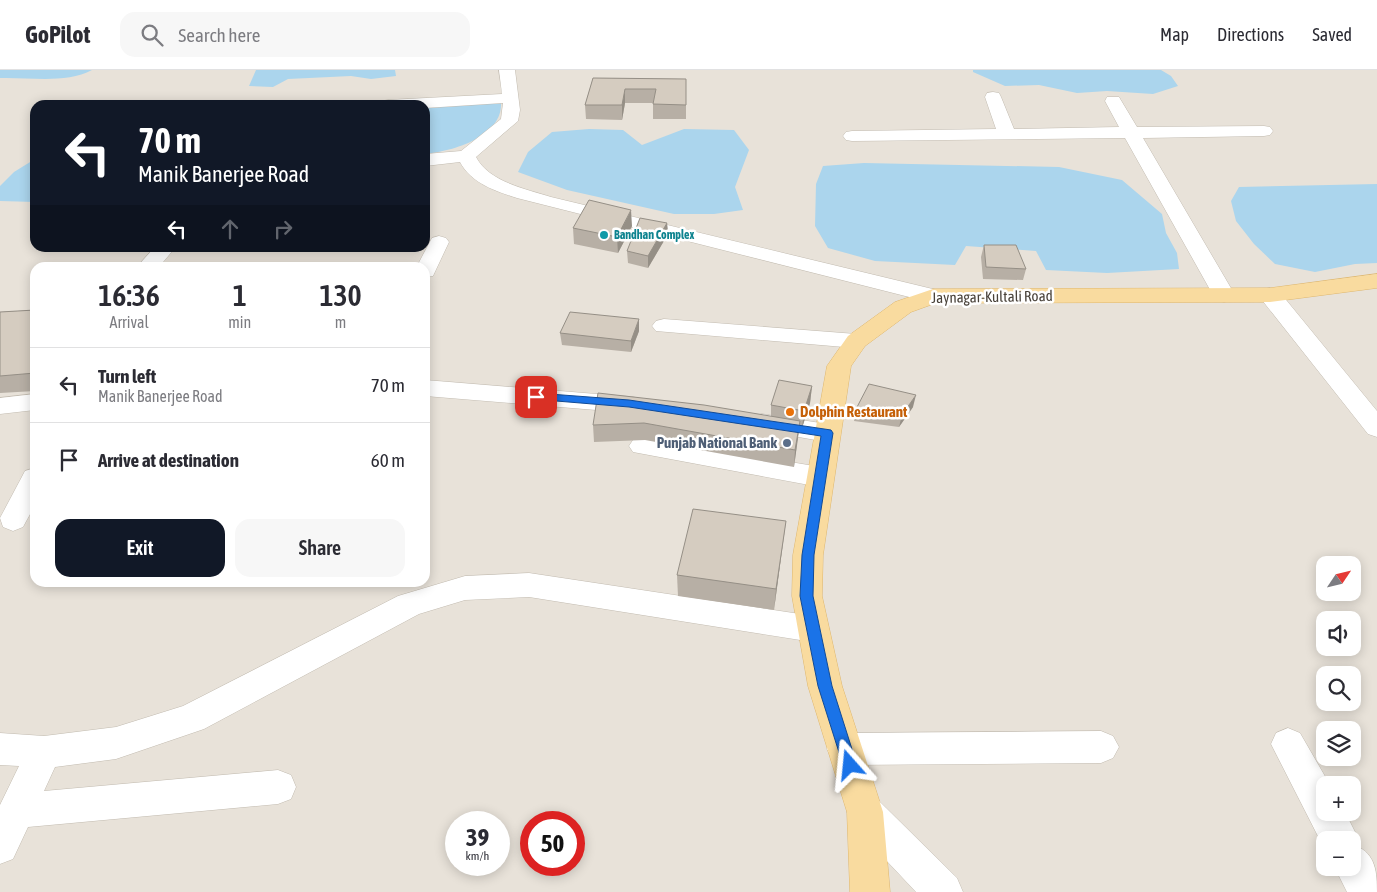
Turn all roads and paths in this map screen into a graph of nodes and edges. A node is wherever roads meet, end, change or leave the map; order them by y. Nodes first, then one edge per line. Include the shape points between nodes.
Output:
1 (508, 70) edge
2 (993, 97) dead end
3 (511, 98) junction
4 (1113, 101) dead end
5 (430, 103) edge
6 (1264, 130) dead end
7 (1131, 132) junction
8 (1007, 134) junction
9 (852, 136) dead end
10 (466, 156) junction
11 (430, 160) edge
12 (439, 242) dead end
13 (161, 252) edge
14 (152, 262) edge
15 (429, 262) edge
16 (1377, 281) edge
17 (1224, 295) junction
18 (1270, 295) junction
19 (933, 296) junction
20 (664, 326) dead end
21 (856, 341) junction
22 (430, 388) edge
23 (30, 403) edge
24 (0, 406) edge
25 (657, 408) edge
26 (742, 420) edge
27 (1377, 428) edge
28 (827, 433) junction
29 (642, 446) edge
30 (820, 477) junction
31 (30, 488) edge
32 (13, 520) dead end
33 (813, 629) junction
34 (1288, 744) dead end
35 (1101, 747) dead end
36 (0, 749) edge
37 (845, 749) junction
38 (44, 752) junction
39 (278, 787) dead end
40 (1316, 795) edge
41 (16, 811) junction
42 (865, 812) junction
43 (0, 846) edge
44 (1359, 876) edge
45 (870, 892) edge
46 (943, 892) edge
47 (1368, 892) edge

1 - 3 street
2 - 8 street
3 - 5 street
3 - 10 street via 509,121
4 - 7 street
6 - 7 street
7 - 8 street
7 - 17 street
8 - 9 street
10 - 11 street
10 - 19 street via 469,164 480,174 509,190 545,201
12 - 15 street
13 - 14 street
16 - 18 main road, Jaynagar-Kultali Road
17 - 18 main road, Jaynagar-Kultali Road
17 - 19 main road, Jaynagar-Kultali Road
18 - 27 street
19 - 21 main road, Jaynagar-Kultali Road via 903,307
20 - 21 street
21 - 28 main road, Jaynagar-Kultali Road via 839,366
22 - 25 street
23 - 24 street
26 - 28 street
28 - 30 main road, Jaynagar-Kultali Road
29 - 30 street
30 - 33 main road, Jaynagar-Kultali Road via 808,555 807,596
31 - 32 street
33 - 37 main road, Jaynagar-Kultali Road via 825,686
33 - 38 street via 529,585 465,588 409,605 192,718 116,743
34 - 40 street
35 - 37 street
36 - 38 street
37 - 42 main road, Jaynagar-Kultali Road
38 - 41 street
39 - 41 street
41 - 43 street
42 - 45 main road, Jaynagar-Kultali Road
42 - 46 street
44 - 47 street

